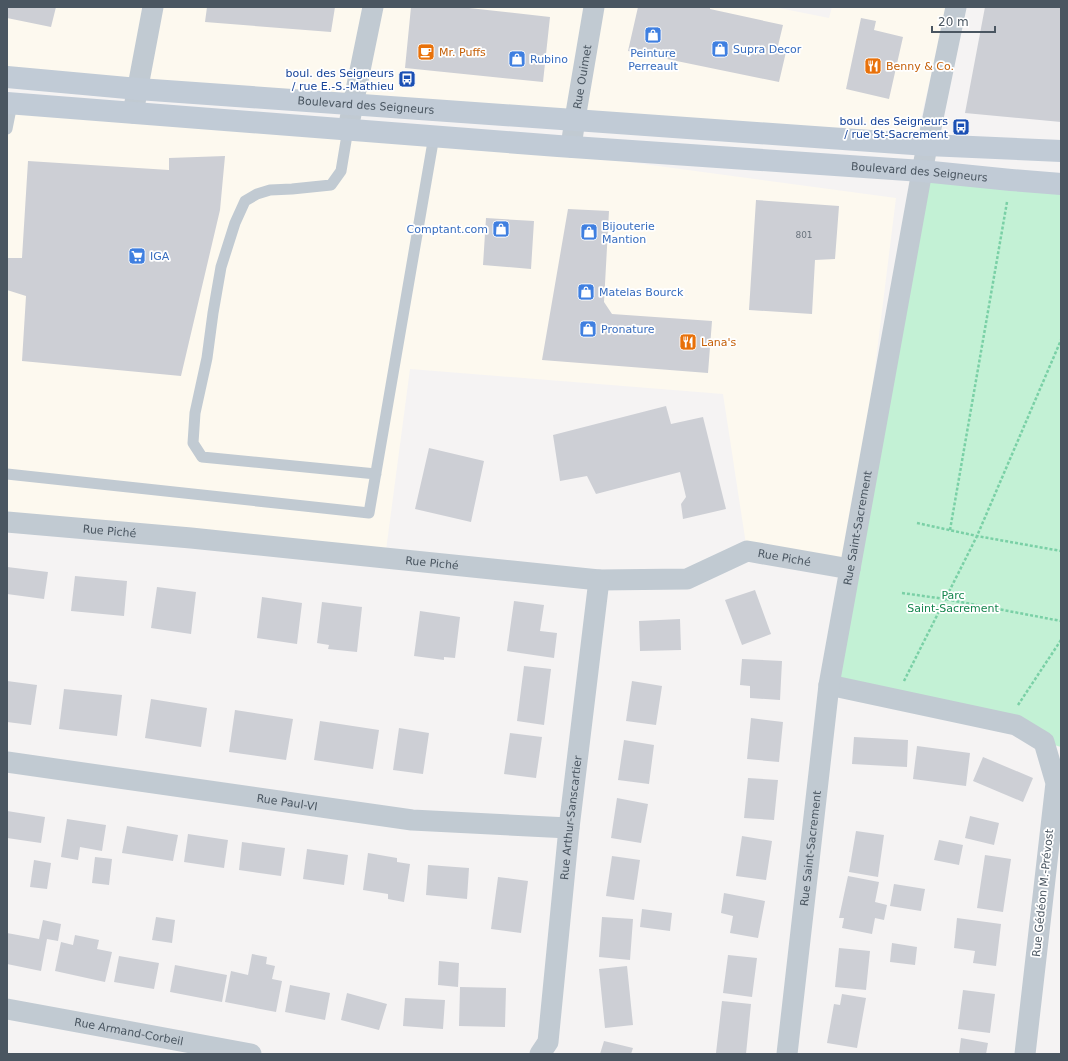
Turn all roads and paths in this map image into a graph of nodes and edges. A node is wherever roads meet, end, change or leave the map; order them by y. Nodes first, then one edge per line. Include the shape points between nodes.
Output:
1 (153, 7) edge
2 (373, 7) edge
3 (594, 7) edge
4 (956, 7) edge
5 (10, 77) edge
6 (138, 89) junction
7 (9, 103) edge
8 (353, 104) junction
9 (133, 113) junction
10 (575, 119) junction
11 (7, 129) edge
12 (348, 130) junction
13 (718, 130) junction
14 (779, 134) junction
15 (434, 136) junction
16 (927, 145) junction
17 (571, 147) junction
18 (1061, 150) edge
19 (715, 157) junction
20 (777, 161) junction
21 (922, 171) junction
22 (1061, 184) edge
23 (1008, 197) dead end
24 (1061, 340) edge
25 (7, 474) edge
26 (376, 474) junction
27 (7, 522) edge
28 (917, 522) dead end
29 (950, 530) junction
30 (977, 536) junction
31 (1061, 551) edge
32 (850, 569) junction
33 (599, 580) junction
34 (902, 593) dead end
35 (945, 599) junction
36 (1061, 621) edge
37 (1061, 640) edge
38 (829, 685) junction
39 (895, 699) junction
40 (1005, 723) junction
41 (7, 762) edge
42 (569, 828) junction
43 (7, 1009) edge
44 (251, 1054) edge
45 (540, 1054) edge
46 (787, 1054) edge
47 (1025, 1054) edge

1 - 6 street
2 - 8 street
3 - 10 street, Rue Ouimet
4 - 16 street, Rue Saint-Sacrement
5 - 6 main road, Boulevard des Seigneurs
5 - 7 main road, Boulevard des Seigneurs
6 - 8 main road, Boulevard des Seigneurs
6 - 9 street
7 - 9 main road, Boulevard des Seigneurs
7 - 11 lane
8 - 10 main road, Boulevard des Seigneurs
8 - 12 street
9 - 12 main road, Boulevard des Seigneurs
10 - 13 main road, Boulevard des Seigneurs
10 - 17 street, Rue Ouimet
12 - 15 main road, Boulevard des Seigneurs
12 - 26 lane via 341,171 331,185 270,190 245,201 221,267 193,443 202,456
13 - 14 main road, Boulevard des Seigneurs
13 - 19 main road
14 - 16 main road, Boulevard des Seigneurs
14 - 20 main road
15 - 17 main road, Boulevard des Seigneurs
15 - 26 lane
16 - 18 main road, Boulevard des Seigneurs
16 - 21 street, Rue Saint-Sacrement
17 - 19 main road, Boulevard des Seigneurs
19 - 20 main road, Boulevard des Seigneurs
20 - 21 main road, Boulevard des Seigneurs
21 - 22 main road, Boulevard des Seigneurs
21 - 32 street, Rue Saint-Sacrement
23 - 29 path
24 - 30 path
25 - 26 lane via 369,513
27 - 33 street, Rue Piché via 191,538
28 - 29 path
29 - 30 path
30 - 31 path
30 - 35 path
32 - 33 street, Rue Piché via 748,551 687,579
32 - 38 street, Rue Saint-Sacrement
33 - 42 street, Rue Arthur-Sanscartier
34 - 35 path
35 - 36 path
35 - 39 path
37 - 40 path
38 - 39 street, Rue Gédéon M.-Prévost
38 - 46 street, Rue Saint-Sacrement
39 - 40 street, Rue Gédéon M.-Prévost
40 - 47 street, Rue Gédéon M.-Prévost via 1016,725 1044,742 1056,783
41 - 42 street, Rue Paul-VI via 412,820
42 - 45 street, Rue Arthur-Sanscartier via 548,1042
43 - 44 street, Rue Armand-Corbeil

